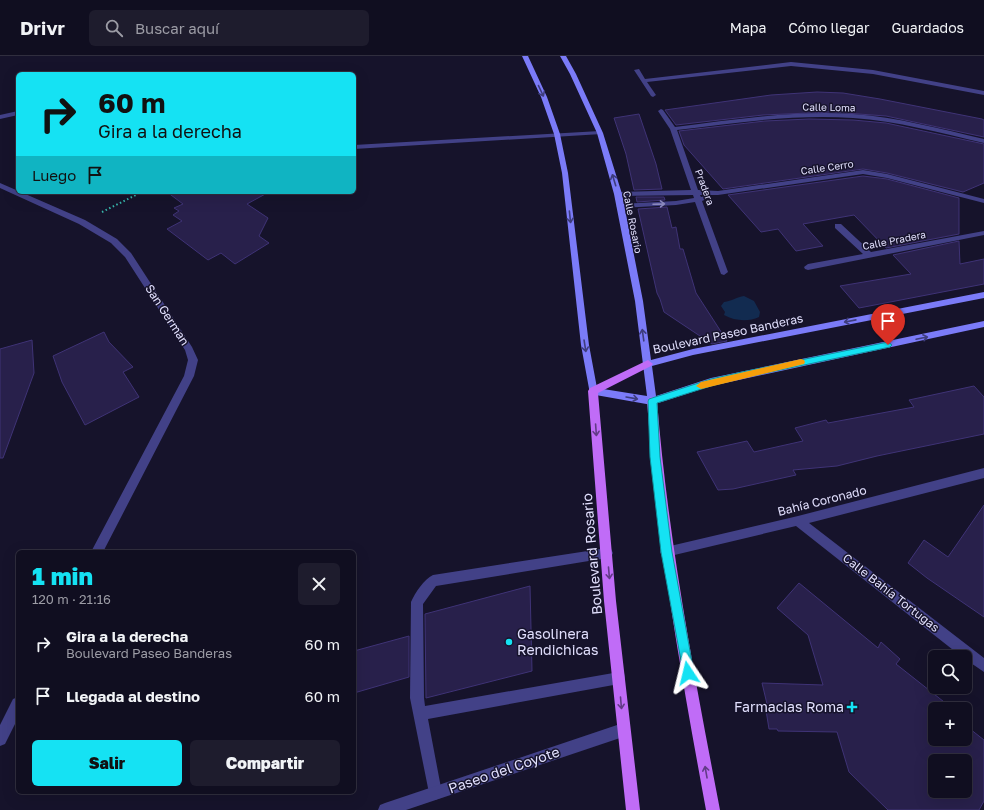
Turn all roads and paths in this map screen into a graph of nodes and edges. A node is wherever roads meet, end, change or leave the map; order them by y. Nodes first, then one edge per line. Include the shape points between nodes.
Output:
1 (525, 56) edge
2 (562, 56) edge
3 (637, 70) dead end
4 (644, 81) junction
5 (984, 93) edge
6 (654, 95) dead end
7 (661, 111) dead end
8 (16, 113) edge
9 (0, 117) edge
10 (673, 129) junction
11 (600, 133) junction
12 (557, 134) junction
13 (984, 141) edge
14 (356, 147) edge
15 (0, 185) edge
16 (16, 192) edge
17 (696, 192) junction
18 (718, 193) junction
19 (20, 194) edge
20 (138, 194) edge
21 (618, 194) junction
22 (699, 200) junction
23 (984, 201) edge
24 (620, 206) junction
25 (82, 222) junction
26 (838, 226) dead end
27 (984, 233) edge
28 (868, 255) junction
29 (808, 267) dead end
30 (724, 272) dead end
31 (984, 295) edge
32 (984, 324) edge
33 (648, 364) junction
34 (593, 391) junction
35 (652, 401) junction
36 (984, 473) edge
37 (798, 521) junction
38 (99, 550) edge
39 (666, 552) junction
40 (607, 553) junction
41 (984, 666) edge
42 (619, 678) junction
43 (16, 708) edge
44 (420, 714) junction
45 (624, 730) junction
46 (0, 739) edge
47 (434, 793) junction
48 (384, 810) edge
49 (633, 810) edge
50 (713, 810) edge

1 -> 12 main road via 544,97
2 - 11 main road, Calle Rosario
3 - 4 street
4 - 5 street via 791,64 873,72
4 - 6 street
7 - 10 street, Pradera
8 - 9 street
10 - 13 street, Calle Loma via 769,118 853,116
10 - 17 street, Pradera
11 - 12 street
21 -> 11 main road, Calle Rosario
12 - 14 street
12 -> 34 main road via 565,173 585,345
15 - 16 street, San German
17 - 18 street, Calle Cerro
17 - 21 street, Calle Cerro
17 - 22 street, Pradera
18 - 22 street, Calle Cerro
18 - 23 street, Calle Cerro via 863,172
19 - 25 street, San German
20 - 25 path
21 - 24 main road, Calle Rosario
24 -> 22 street, Calle Cerro
22 - 30 street, Pradera
33 -> 24 main road, Calle Rosario via 639,301
25 - 38 street, San German via 114,242 128,255 193,360 189,376
26 - 28 street
27 - 28 street, Calle Pradera
28 - 29 street, Calle Pradera
31 -> 33 main road, Boulevard Paseo Banderas via 701,351
35 -> 32 main road via 711,382
33 - 34 main road, Boulevard Paseo Banderas
33 - 35 main road, Calle Rosario
34 -> 35 main road
34 -> 40 main road, Boulevard Rosario
35 - 39 main road via 655,457
36 - 37 street, Bahía Coronado
37 - 39 street, Bahía Coronado
37 - 41 street, Calle Bahía Tortugas
50 -> 39 main road
40 -> 42 main road, Boulevard Rosario
40 - 44 street via 433,582 417,602 417,698
42 - 44 street
42 -> 45 main road, Boulevard Rosario
43 - 46 street
44 - 47 street
45 - 47 street, Paseo del Coyote
45 - 49 main road, Boulevard Rosario
47 - 48 street, Paseo del Coyote

